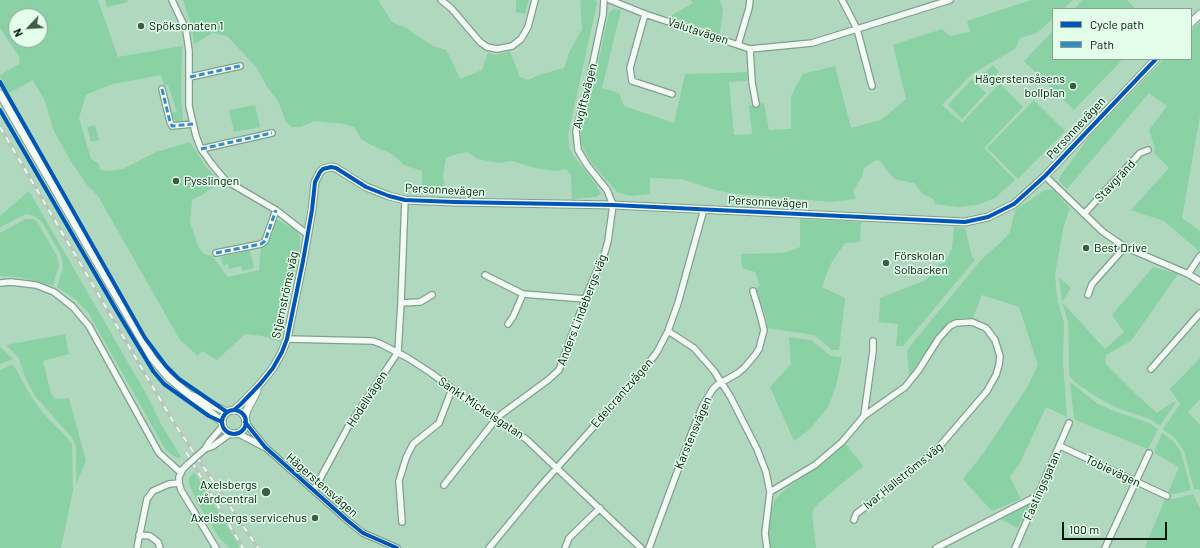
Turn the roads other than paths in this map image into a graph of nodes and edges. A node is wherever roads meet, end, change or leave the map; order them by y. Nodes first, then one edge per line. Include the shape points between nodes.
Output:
1 (172, 0) edge
2 (441, 0) edge
3 (535, 0) edge
4 (604, 0) edge
5 (610, 0) edge
6 (750, 0) edge
7 (842, 0) edge
8 (950, 0) edge
9 (645, 14) junction
10 (1200, 14) edge
11 (1192, 22) edge
12 (857, 29) junction
13 (738, 45) junction
14 (750, 49) junction
15 (1155, 60) edge
16 (240, 66) dead end
17 (190, 77) junction
18 (872, 86) dead end
19 (162, 89) dead end
20 (0, 94) edge
21 (672, 94) dead end
22 (756, 104) dead end
23 (193, 124) junction
24 (272, 133) dead end
25 (201, 149) junction
26 (1148, 150) dead end
27 (323, 169) joint
28 (1045, 176) junction
29 (405, 200) junction
30 (613, 205) junction
31 (704, 209) junction
32 (276, 210) junction
33 (1084, 214) junction
34 (308, 235) junction
35 (1125, 247) junction
36 (216, 253) dead end
37 (1200, 256) edge
38 (1188, 274) junction
39 (484, 275) dead end
40 (1200, 281) edge
41 (0, 283) edge
42 (753, 291) dead end
43 (523, 294) junction
44 (432, 295) dead end
45 (1088, 295) dead end
46 (585, 299) junction
47 (401, 303) junction
48 (1200, 313) edge
49 (508, 324) dead end
50 (668, 331) junction
51 (287, 339) junction
52 (872, 341) dead end
53 (398, 352) junction
54 (1151, 369) dead end
55 (722, 382) junction
56 (261, 383) junction
57 (452, 389) junction
58 (191, 395) junction
59 (230, 411) junction
60 (864, 416) junction
61 (496, 419) junction
62 (245, 420) junction
63 (1069, 423) dead end
64 (223, 424) junction
65 (234, 433) junction
66 (1060, 446) junction
67 (265, 447) junction
68 (205, 449) junction
69 (1148, 453) dead end
70 (558, 467) junction
71 (180, 472) junction
72 (1136, 481) junction
73 (179, 483) junction
74 (444, 485) dead end
75 (314, 490) junction
76 (770, 492) junction
77 (1037, 495) junction
78 (1167, 496) dead end
79 (600, 508) junction
80 (854, 520) dead end
81 (402, 522) dead end
82 (139, 535) junction
83 (137, 548) edge
84 (160, 548) edge
85 (216, 548) edge
86 (397, 548) edge
87 (489, 548) edge
88 (565, 548) edge
89 (641, 548) edge
90 (649, 548) edge
91 (767, 548) edge
92 (936, 548) edge
93 (1015, 548) edge
94 (1105, 548) edge

1 - 17 street via 186,30
2 - 3 street via 480,42 497,49 512,46 521,39 528,27
4 - 30 street, Avgiftsvägen via 576,140 578,150 607,190
5 - 9 street, Valutavägen
6 - 13 street
7 - 12 street
8 - 12 street, Valutavägen
9 - 13 street, Valutavägen
9 - 21 street via 630,68 632,81
10 - 11 street
12 - 14 street, Valutavägen via 812,43
12 - 18 street
13 - 14 street, Valutavägen
14 - 22 street
15 - 28 street, Personnevägen
16 - 17 street
17 - 23 street via 189,106
19 - 23 street via 172,126
20 - 58 street via 143,344 166,375
23 - 25 street
24 - 25 street
25 - 32 street via 225,180
26 - 33 street, Stavgränd via 1140,153
27 - 29 street, Personnevägen via 336,168 366,187
27 - 34 street, Stjernströms väg via 315,182
28 - 31 street, Personnevägen via 1014,204 988,217 965,222
28 - 33 street
29 - 30 street, Personnevägen
29 - 47 street
30 - 31 street, Personnevägen
30 - 46 street, Anders Lindebergs väg via 605,252
31 - 50 street, Edelcrantzvägen via 683,288
32 - 34 street
32 - 36 street via 265,241
33 - 35 street via 1103,232
34 - 51 street, Stjernströms väg
35 - 38 street
35 - 45 street via 1092,284
37 - 38 street
38 - 40 street
39 - 43 street
41 - 71 street via 36,285 54,292 73,307 89,326 159,452
42 - 55 street, Karstensvägen via 764,330 761,342 749,363
43 - 46 street
43 - 49 street
44 - 47 street via 420,302
46 - 61 street, Anders Lindebergs väg via 559,370
47 - 53 street
48 - 54 street
50 - 55 street via 694,348
50 - 70 street, Edelcrantzvägen via 649,364
51 - 53 street, Sankt Mickelsgatan via 373,341
51 - 56 street, Stjernströms väg via 278,360
52 - 60 street via 873,351
53 - 57 street, Sankt Mickelsgatan
53 - 75 street, Hodellvägen via 352,421
55 - 76 street via 757,449
55 - 90 street, Karstensvägen via 713,389 697,418
56 - 59 street, Stjernströms väg
56 - 62 street, Stjernströms väg via 247,410
57 - 61 street, Sankt Mickelsgatan
57 - 81 street via 438,423 413,444 406,458 399,481
58 - 59 street
58 - 64 street
59 - 62 street via 240,412
59 - 64 street via 224,416
60 - 76 street, Ivar Hallströms väg via 842,442 815,465
60 - 80 street, Ivar Hallströms väg via 905,387 950,326 972,322 986,328 996,340 1000,356 996,375 988,391 933,452 856,514
61 - 70 street, Sankt Mickelsgatan via 526,439
61 - 74 street, Anders Lindebergs väg
62 - 65 street via 242,430
62 - 67 street, Hägerstensvägen
63 - 66 street, Fastingsgatan
64 - 65 street via 226,431
64 - 68 street
65 - 67 street, Hägerstensvägen
65 - 68 street
66 - 72 street, Tobievägen
66 - 77 street, Fastingsgatan
67 - 75 street, Hägerstensvägen
68 - 71 street, bridge
69 - 72 street
70 - 79 street, Sankt Mickelsgatan
70 - 87 street, Edelcrantzvägen
71 - 73 street
72 - 78 street, Tobievägen
72 - 94 street
73 - 82 street via 153,491 147,499
73 - 85 street
75 - 86 street, Hägerstensvägen via 363,533
76 - 91 street via 766,523
77 - 92 street
77 - 93 street, Fastingsgatan
79 - 88 street via 569,538
79 - 89 street, Sankt Mickelsgatan
82 - 83 street
82 - 84 street via 150,536 158,542

